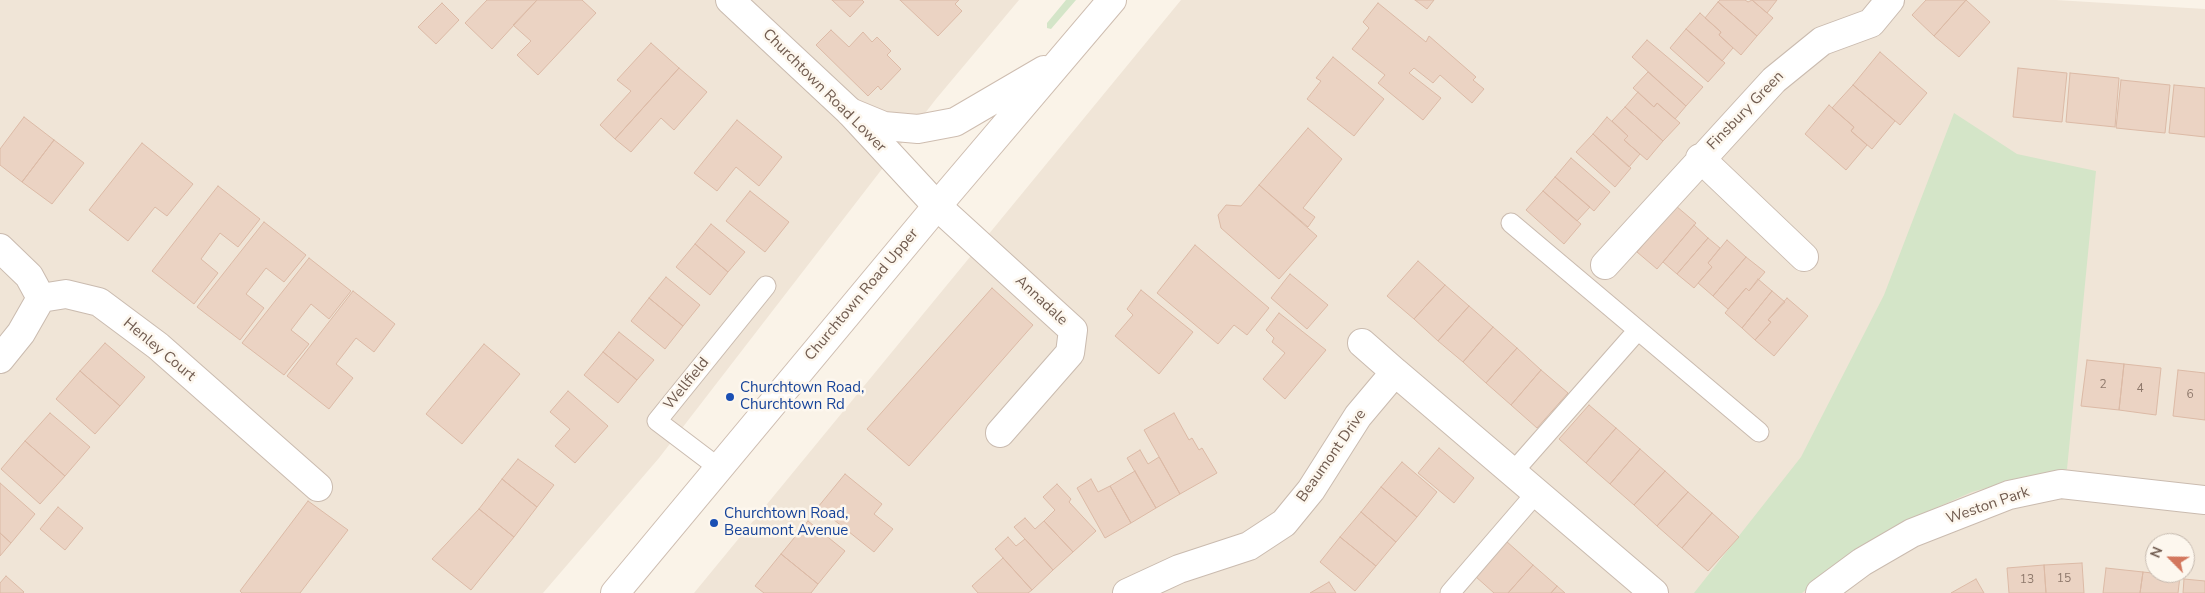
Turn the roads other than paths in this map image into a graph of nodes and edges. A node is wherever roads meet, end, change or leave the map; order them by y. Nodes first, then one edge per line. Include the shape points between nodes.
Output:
1 (730, 0) edge
2 (1112, 0) edge
3 (1890, 0) edge
4 (1060, 60) junction
5 (850, 112) junction
6 (1700, 158) junction
7 (937, 206) junction
8 (1511, 223) dead end
9 (0, 248) edge
10 (1804, 257) dead end
11 (1605, 265) dead end
12 (766, 286) dead end
13 (41, 298) junction
14 (1638, 330) junction
15 (1362, 343) dead end
16 (0, 359) edge
17 (1395, 372) junction
18 (1760, 432) dead end
19 (1000, 433) dead end
20 (719, 468) junction
21 (1513, 472) junction
22 (318, 487) dead end
23 (1537, 492) junction
24 (2205, 500) edge
25 (615, 593) edge
26 (1128, 593) edge
27 (1450, 593) edge
28 (1654, 593) edge
29 (1820, 593) edge

1 - 5 street, Churchtown Road Lower
2 - 4 street, Churchtown Road Upper
3 - 6 street, Finsbury Green via 1870,23 1822,42 1774,80
4 - 5 street via 955,122 918,129 884,126
4 - 7 street, Churchtown Road Upper
5 - 7 street, Churchtown Road Lower
6 - 10 street, Finsbury Green
6 - 11 street, Finsbury Green
7 - 19 street, Annadale via 1073,330 1070,353
7 - 20 street, Churchtown Road Upper
8 - 14 lane
9 - 13 street via 29,276
12 - 20 lane, Wellfield via 657,421
13 - 16 street via 21,333
13 - 22 street, Henley Court via 66,294 99,302 158,346
14 - 18 lane
14 - 21 lane
15 - 17 street
17 - 21 street
17 - 26 street, Beaumont Drive via 1358,416 1311,490 1284,522 1249,546 1179,569
20 - 25 street, Churchtown Road Upper
21 - 23 street
23 - 27 lane
23 - 28 street
24 - 29 street, Weston Park via 2061,484 2009,495 1912,533 1862,562

